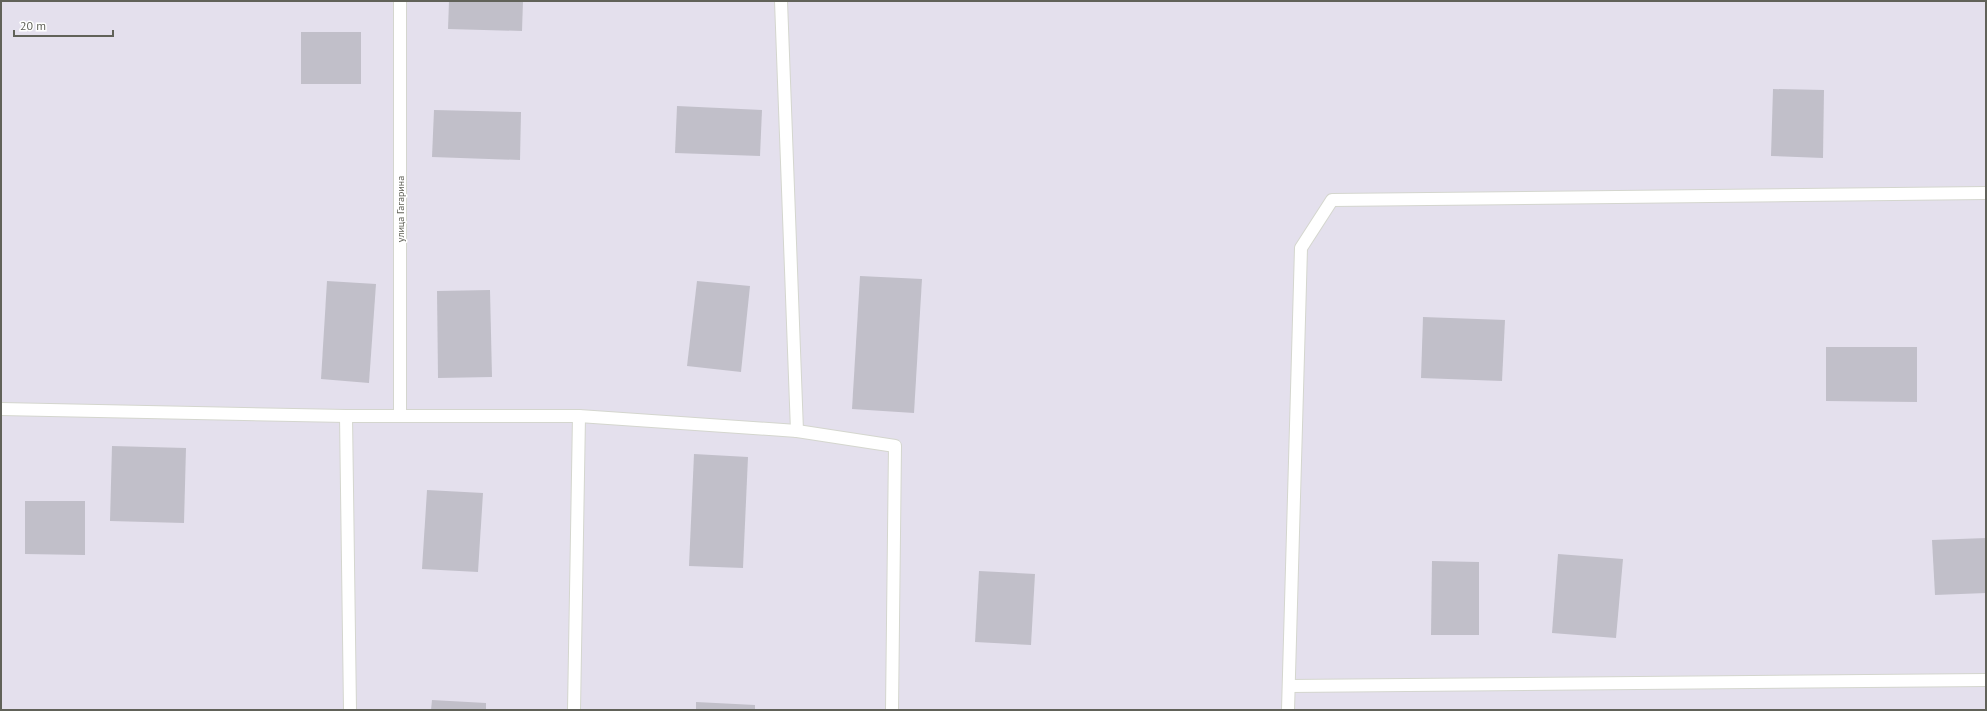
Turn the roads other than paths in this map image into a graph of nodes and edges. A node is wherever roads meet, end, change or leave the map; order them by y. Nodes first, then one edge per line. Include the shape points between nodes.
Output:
1 (400, 1) edge
2 (781, 1) edge
3 (1986, 192) edge
4 (1, 409) edge
5 (346, 416) junction
6 (400, 416) junction
7 (579, 416) junction
8 (797, 431) junction
9 (1986, 680) edge
10 (1289, 686) junction
11 (350, 710) edge
12 (574, 710) edge
13 (892, 710) edge
14 (1288, 710) edge

1 - 6 street, улица Гагарина
2 - 8 street
3 - 10 street via 1332,200 1301,248
4 - 5 street
5 - 6 street
5 - 11 street
6 - 7 street
7 - 8 street
7 - 12 street
8 - 13 street via 895,446
9 - 10 street
10 - 14 street

